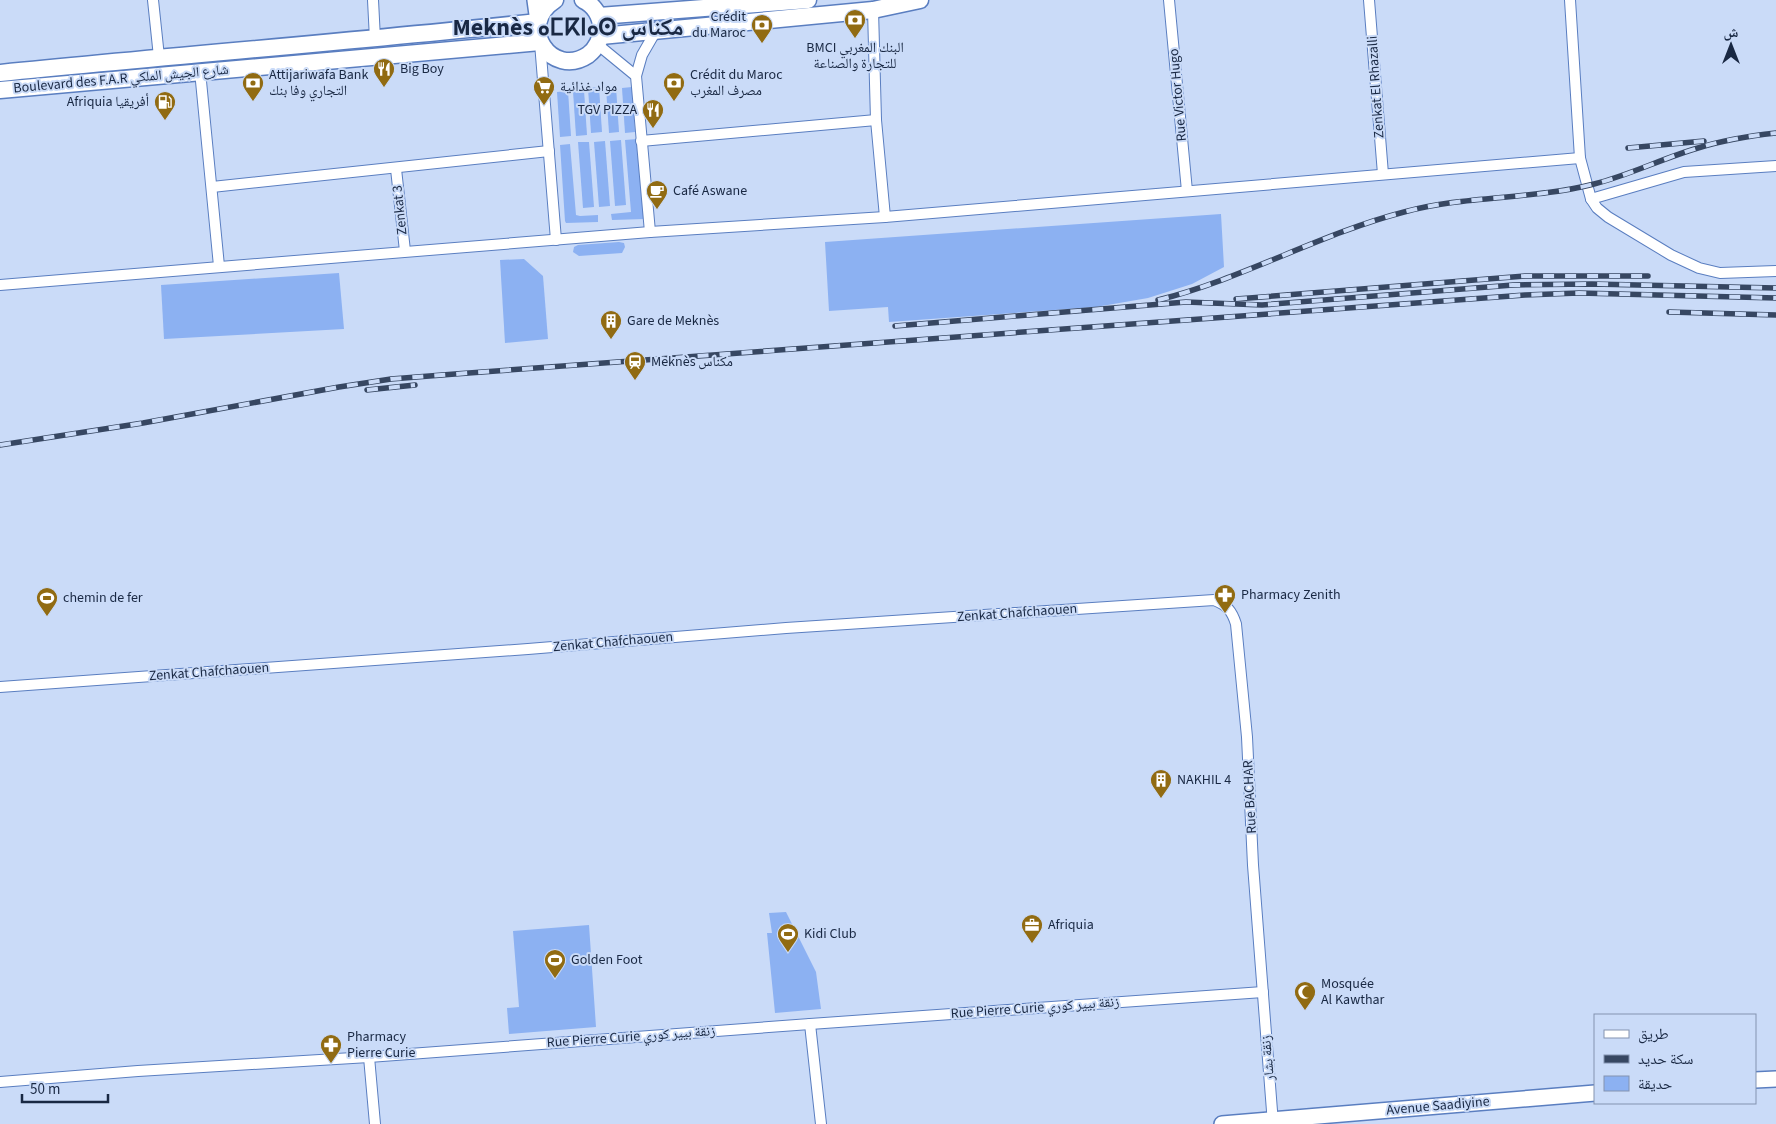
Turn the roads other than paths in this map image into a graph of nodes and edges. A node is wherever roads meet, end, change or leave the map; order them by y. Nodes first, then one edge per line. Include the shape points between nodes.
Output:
1 (153, 0) edge
2 (373, 0) edge
3 (535, 0) edge
4 (555, 0) edge
5 (583, 0) edge
6 (808, 0) edge
7 (920, 0) edge
8 (1169, 0) edge
9 (1369, 0) edge
10 (1570, 0) edge
11 (599, 8) edge
12 (873, 10) junction
13 (538, 22) junction
14 (657, 29) junction
15 (375, 39) junction
16 (599, 40) junction
17 (540, 42) junction
18 (159, 57) junction
19 (200, 71) junction
20 (0, 73) edge
21 (636, 76) junction
22 (0, 90) edge
23 (876, 120) junction
24 (641, 141) junction
25 (549, 151) junction
26 (1580, 158) junction
27 (1776, 166) edge
28 (396, 168) junction
29 (1382, 174) junction
30 (212, 187) junction
31 (1187, 191) junction
32 (1591, 199) junction
33 (885, 217) junction
34 (650, 232) junction
35 (556, 240) junction
36 (404, 251) junction
37 (219, 266) junction
38 (1776, 271) edge
39 (0, 285) edge
40 (1226, 605) joint
41 (0, 687) edge
42 (1262, 992) junction
43 (810, 1024) junction
44 (369, 1057) junction
45 (1776, 1079) edge
46 (1756, 1080) edge
47 (0, 1082) edge
48 (1594, 1093) edge
49 (1273, 1122) edge
50 (375, 1124) edge
51 (821, 1124) edge
52 (1222, 1124) edge

1 - 18 street
2 - 15 street
3 - 13 main road
4 - 13 main road via 542,12
5 - 11 main road
6 - 11 main road
7 - 12 main road
8 - 31 street, Rue Victor Hugo
9 - 29 street, Zenkat El Rhazalli
10 - 26 street
11 - 16 main road
12 - 14 main road
12 - 23 street
13 - 15 main road, Boulevard des F.A.R شارع الجيش الملكي
13 - 17 main road
14 - 16 main road
14 - 21 street via 642,55
15 - 18 main road, Boulevard des F.A.R شارع الجيش الملكي
16 - 17 main road via 592,52 574,60 554,57
16 - 21 street
17 - 19 main road, Boulevard des F.A.R شارع الجيش الملكي
17 - 25 street
18 - 20 main road, Boulevard des F.A.R شارع الجيش الملكي
19 - 22 main road, Boulevard des F.A.R شارع الجيش الملكي
19 - 30 street
21 - 24 street
23 - 24 street
23 - 33 street
24 - 34 street
25 - 28 street
25 - 35 street
26 - 29 street
26 - 32 street
27 - 32 street via 1684,172
28 - 30 street
28 - 36 street, Zenkat 3
29 - 31 street
30 - 37 street
31 - 33 street
32 - 38 street via 1608,217 1688,264 1720,273
33 - 34 street
34 - 35 street
35 - 36 street
36 - 37 street
37 - 39 street
40 - 41 street, Zenkat Chafchaouen via 1214,600 786,628
40 - 42 street, Rue BACHAR via 1236,624 1244,709
42 - 43 street, Rue Pierre Curie زنقة بيير كوري
42 - 49 street, زنقة بشار
43 - 44 street, Rue Pierre Curie زنقة بيير كوري
43 - 51 street
44 - 47 street, Rue Pierre Curie زنقة بيير كوري
44 - 50 street
45 - 46 main road
48 - 49 main road, Avenue Saadiyine
49 - 52 main road, Avenue Saadiyine

